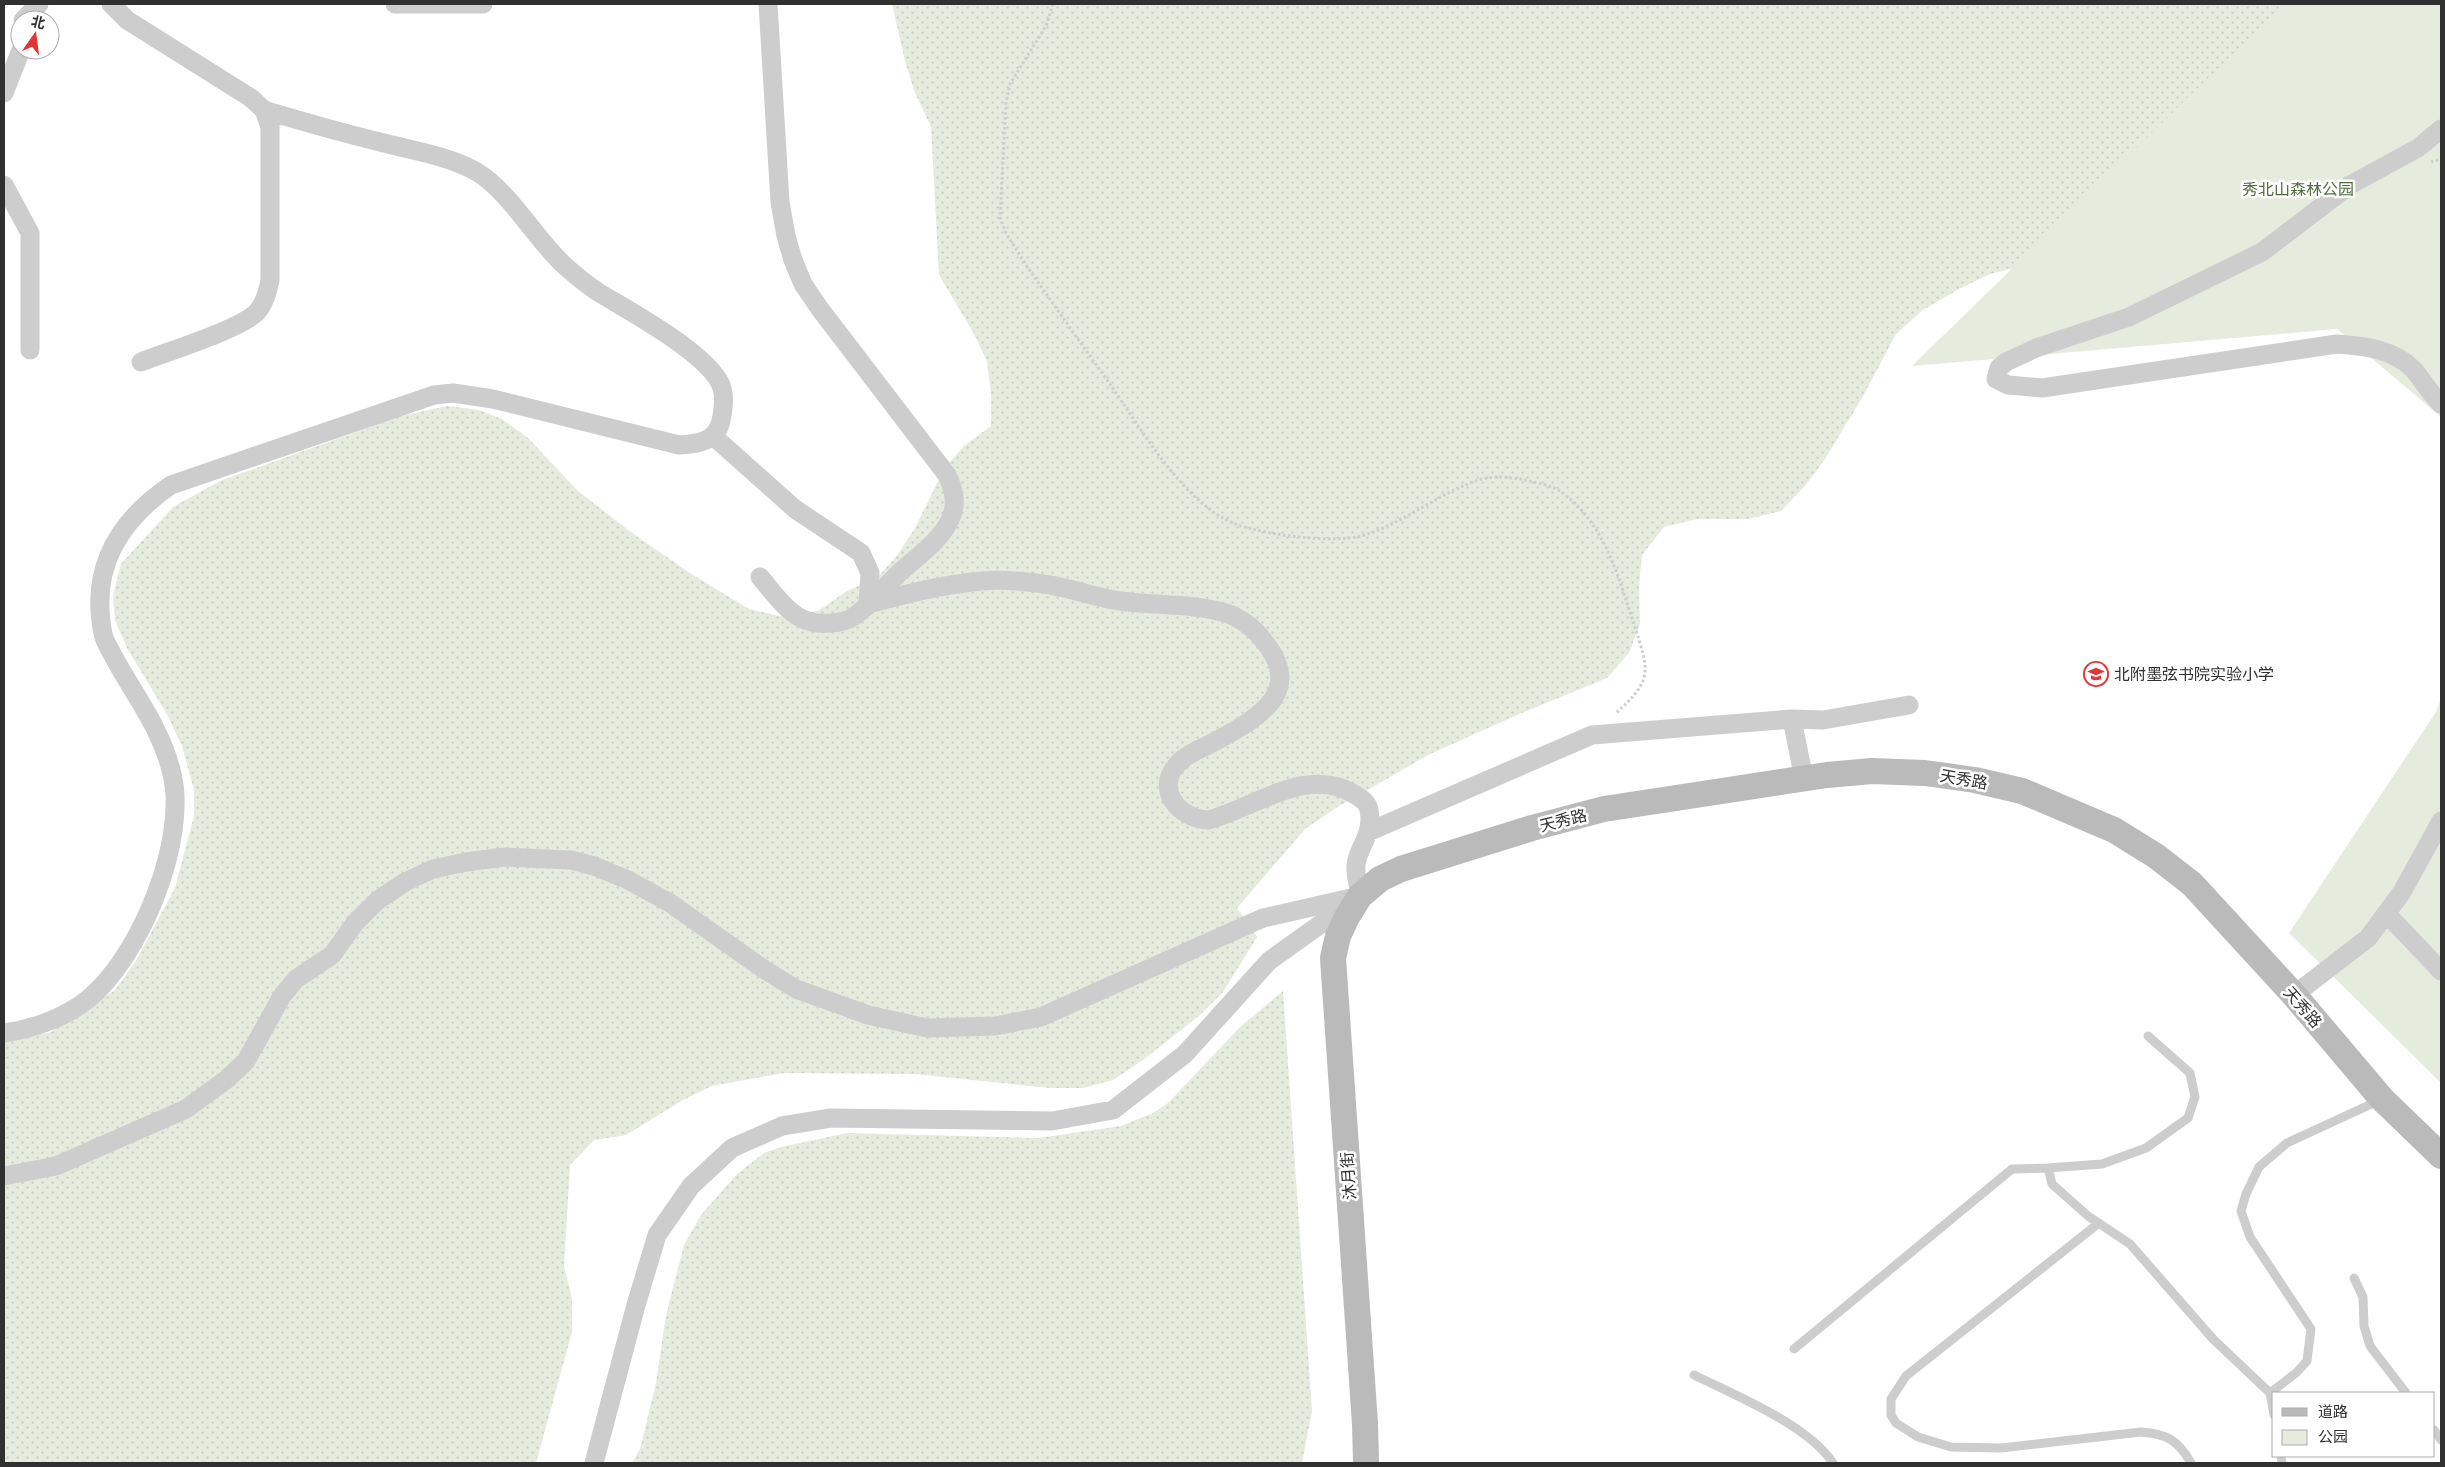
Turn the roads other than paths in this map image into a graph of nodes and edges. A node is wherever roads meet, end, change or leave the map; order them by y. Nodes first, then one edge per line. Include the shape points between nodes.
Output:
1 (111, 4) edge
2 (395, 4) edge
3 (483, 4) edge
4 (768, 4) edge
5 (17, 60) edge
6 (4, 93) edge
7 (264, 110) junction
8 (2441, 129) edge
9 (4, 185) edge
10 (30, 350) dead end
11 (140, 362) dead end
12 (2441, 404) edge
13 (713, 436) junction
14 (760, 577) dead end
15 (868, 604) junction
16 (1909, 705) dead end
17 (1792, 719) junction
18 (1804, 779) junction
19 (2441, 821) edge
20 (1368, 832) junction
21 (1360, 896) junction
22 (2386, 913) junction
23 (2441, 971) edge
24 (2294, 995) junction
25 (4, 1032) edge
26 (2148, 1036) dead end
27 (2382, 1099) junction
28 (2441, 1156) edge
29 (2048, 1168) junction
30 (4, 1176) edge
31 (2099, 1223) junction
32 (2354, 1278) dead end
33 (1794, 1349) dead end
34 (1694, 1375) dead end
35 (2405, 1392) edge
36 (2270, 1393) junction
37 (2272, 1404) edge
38 (594, 1463) edge
39 (1366, 1463) edge
40 (1833, 1463) edge
41 (2191, 1463) edge

1 - 7 street via 127,20 251,98
2 - 3 street
4 - 15 street via 780,202 793,260 803,284 820,309 941,467 953,488 954,506 943,530
5 - 6 street
7 - 11 street via 270,126 270,280 266,297 257,312 242,322
7 - 13 street via 451,160 478,173 506,198 564,265 596,291 650,323 697,357 713,374 722,387 724,401 720,426
8 - 12 street via 2418,148 2350,184 2262,252 2129,317 2036,348 1999,368 1996,378 2008,385 2042,388 2337,344 2366,346 2402,360
9 - 10 street via 30,233
13 - 15 street via 795,509 861,553 870,573
13 - 25 street via 705,442 679,445 493,398 452,393 434,395 171,485 152,498 126,525 107,556 100,604 104,638 153,720 173,776 174,829 170,854 140,928 120,964 103,985 66,1013 24,1030
14 - 15 street via 787,608 807,621 841,622
15 - 20 street via 920,590 984,581 1050,585 1119,601 1207,609 1231,615 1255,631 1279,664 1276,694 1256,717 1183,759 1172,770 1169,793 1176,808 1196,820 1208,820 1286,789 1311,784 1332,786 1362,798 1369,808
16 - 17 street via 1823,720
17 - 18 street
17 - 20 street via 1592,735
18 - 21 main road, 天秀路 via 1604,809 1532,828 1402,870 1380,879
18 - 24 main road, 天秀路 via 1872,771 1925,772 2022,791 2066,808 2114,830 2156,856 2192,884
19 - 22 street via 2402,892
20 - 21 street via 1356,865
21 - 30 street via 1263,918 1041,1017 995,1026 927,1028 868,1015 796,989 670,903 594,866 571,860 504,857 466,862 426,872 378,900 355,923 332,955 296,979 282,996 246,1061 228,1079 186,1109 56,1166
21 - 38 street via 1269,961 1185,1054 1113,1110 1052,1121 830,1118 782,1126 732,1148 691,1186 657,1235
21 - 39 main road, 沐月街 via 1341,930 1333,958
22 - 23 street
22 - 24 street via 2368,938
24 - 27 main road, 天秀路
26 - 29 lane via 2190,1073 2195,1097 2188,1118 2146,1148 2102,1164
27 - 28 main road, 天秀路
27 - 36 lane via 2287,1143 2259,1167 2246,1194 2241,1211 2250,1237 2311,1329 2307,1361
29 - 31 lane via 2052,1184
29 - 33 lane via 2012,1169
31 - 36 lane via 2130,1244 2213,1339
31 - 41 lane via 1906,1376 1891,1399 1891,1415 1896,1423 1918,1437 1952,1448 2001,1448 2141,1432 2162,1434 2182,1448
32 - 35 lane via 2363,1297 2364,1326 2370,1346
34 - 40 lane via 1781,1420 1812,1442
36 - 37 lane

